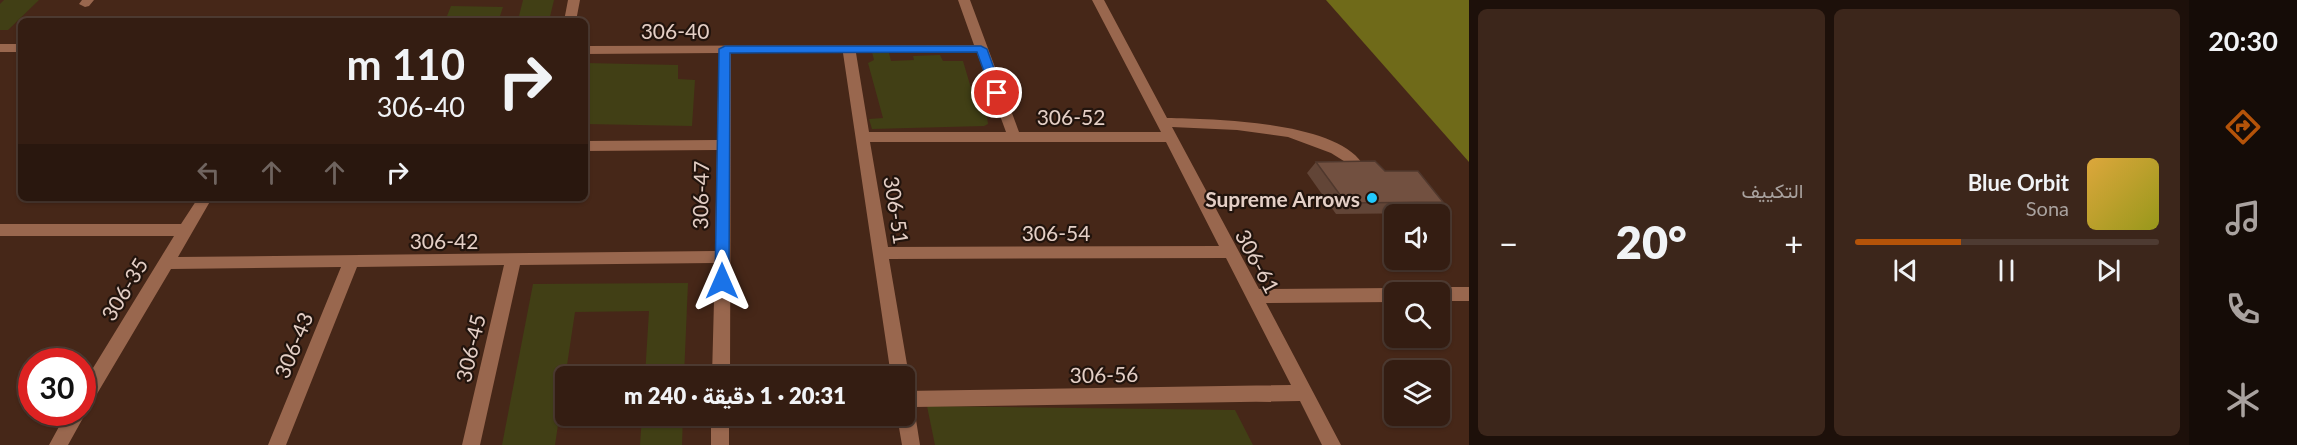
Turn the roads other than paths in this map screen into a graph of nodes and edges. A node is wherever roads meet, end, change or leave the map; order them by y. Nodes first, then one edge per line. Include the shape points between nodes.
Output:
1 (574, 0) edge
2 (964, 0) edge
3 (1098, 0) edge
4 (571, 18) edge
5 (0, 48) edge
6 (18, 48) edge
7 (725, 49) junction
8 (981, 49) junction
9 (588, 50) edge
10 (849, 50) junction
11 (1162, 122) junction
12 (863, 136) junction
13 (1014, 137) junction
14 (1170, 137) junction
15 (723, 145) junction
16 (588, 146) edge
17 (1356, 163) edge
18 (203, 201) edge
19 (186, 230) junction
20 (1, 231) edge
21 (1230, 252) junction
22 (881, 253) junction
23 (722, 257) junction
24 (513, 260) junction
25 (351, 262) junction
26 (166, 263) junction
27 (1450, 294) edge
28 (1469, 294) edge
29 (1384, 295) edge
30 (1253, 296) junction
31 (721, 366) edge
32 (898, 366) edge
33 (96, 380) edge
34 (1305, 393) junction
35 (915, 399) edge
36 (69, 426) edge
37 (720, 426) edge
38 (908, 426) edge
39 (58, 445) edge
40 (277, 445) edge
41 (471, 445) edge
42 (720, 445) edge
43 (911, 445) edge
44 (1332, 445) edge

1 - 4 street
2 - 8 street
3 - 11 street, 306-61
5 - 6 street
7 - 9 street, 306-40
7 - 10 street, 306-40
7 - 15 street, 306-47
8 - 10 street, 306-40
8 - 13 street
10 - 12 street, 306-51
11 - 14 street, 306-61
11 - 17 street via 1292,133 1332,147
12 - 13 street, 306-52
12 - 22 street, 306-51
13 - 14 street, 306-52
14 - 21 street, 306-61
15 - 16 street
15 - 23 street, 306-47
18 - 19 street, 306-35
19 - 20 street
19 - 26 street, 306-35
21 - 22 street, 306-54
21 - 30 street, 306-61
22 - 32 street, 306-51
23 - 24 street, 306-42
23 - 31 street, 306-47
24 - 25 street, 306-42
24 - 41 street, 306-45
25 - 26 street, 306-42
25 - 40 street, 306-43
26 - 33 street, 306-35
27 - 28 street
29 - 30 street
30 - 34 street, 306-61
34 - 35 street, 306-56
34 - 44 street, 306-61
36 - 39 street
37 - 42 street
38 - 43 street

